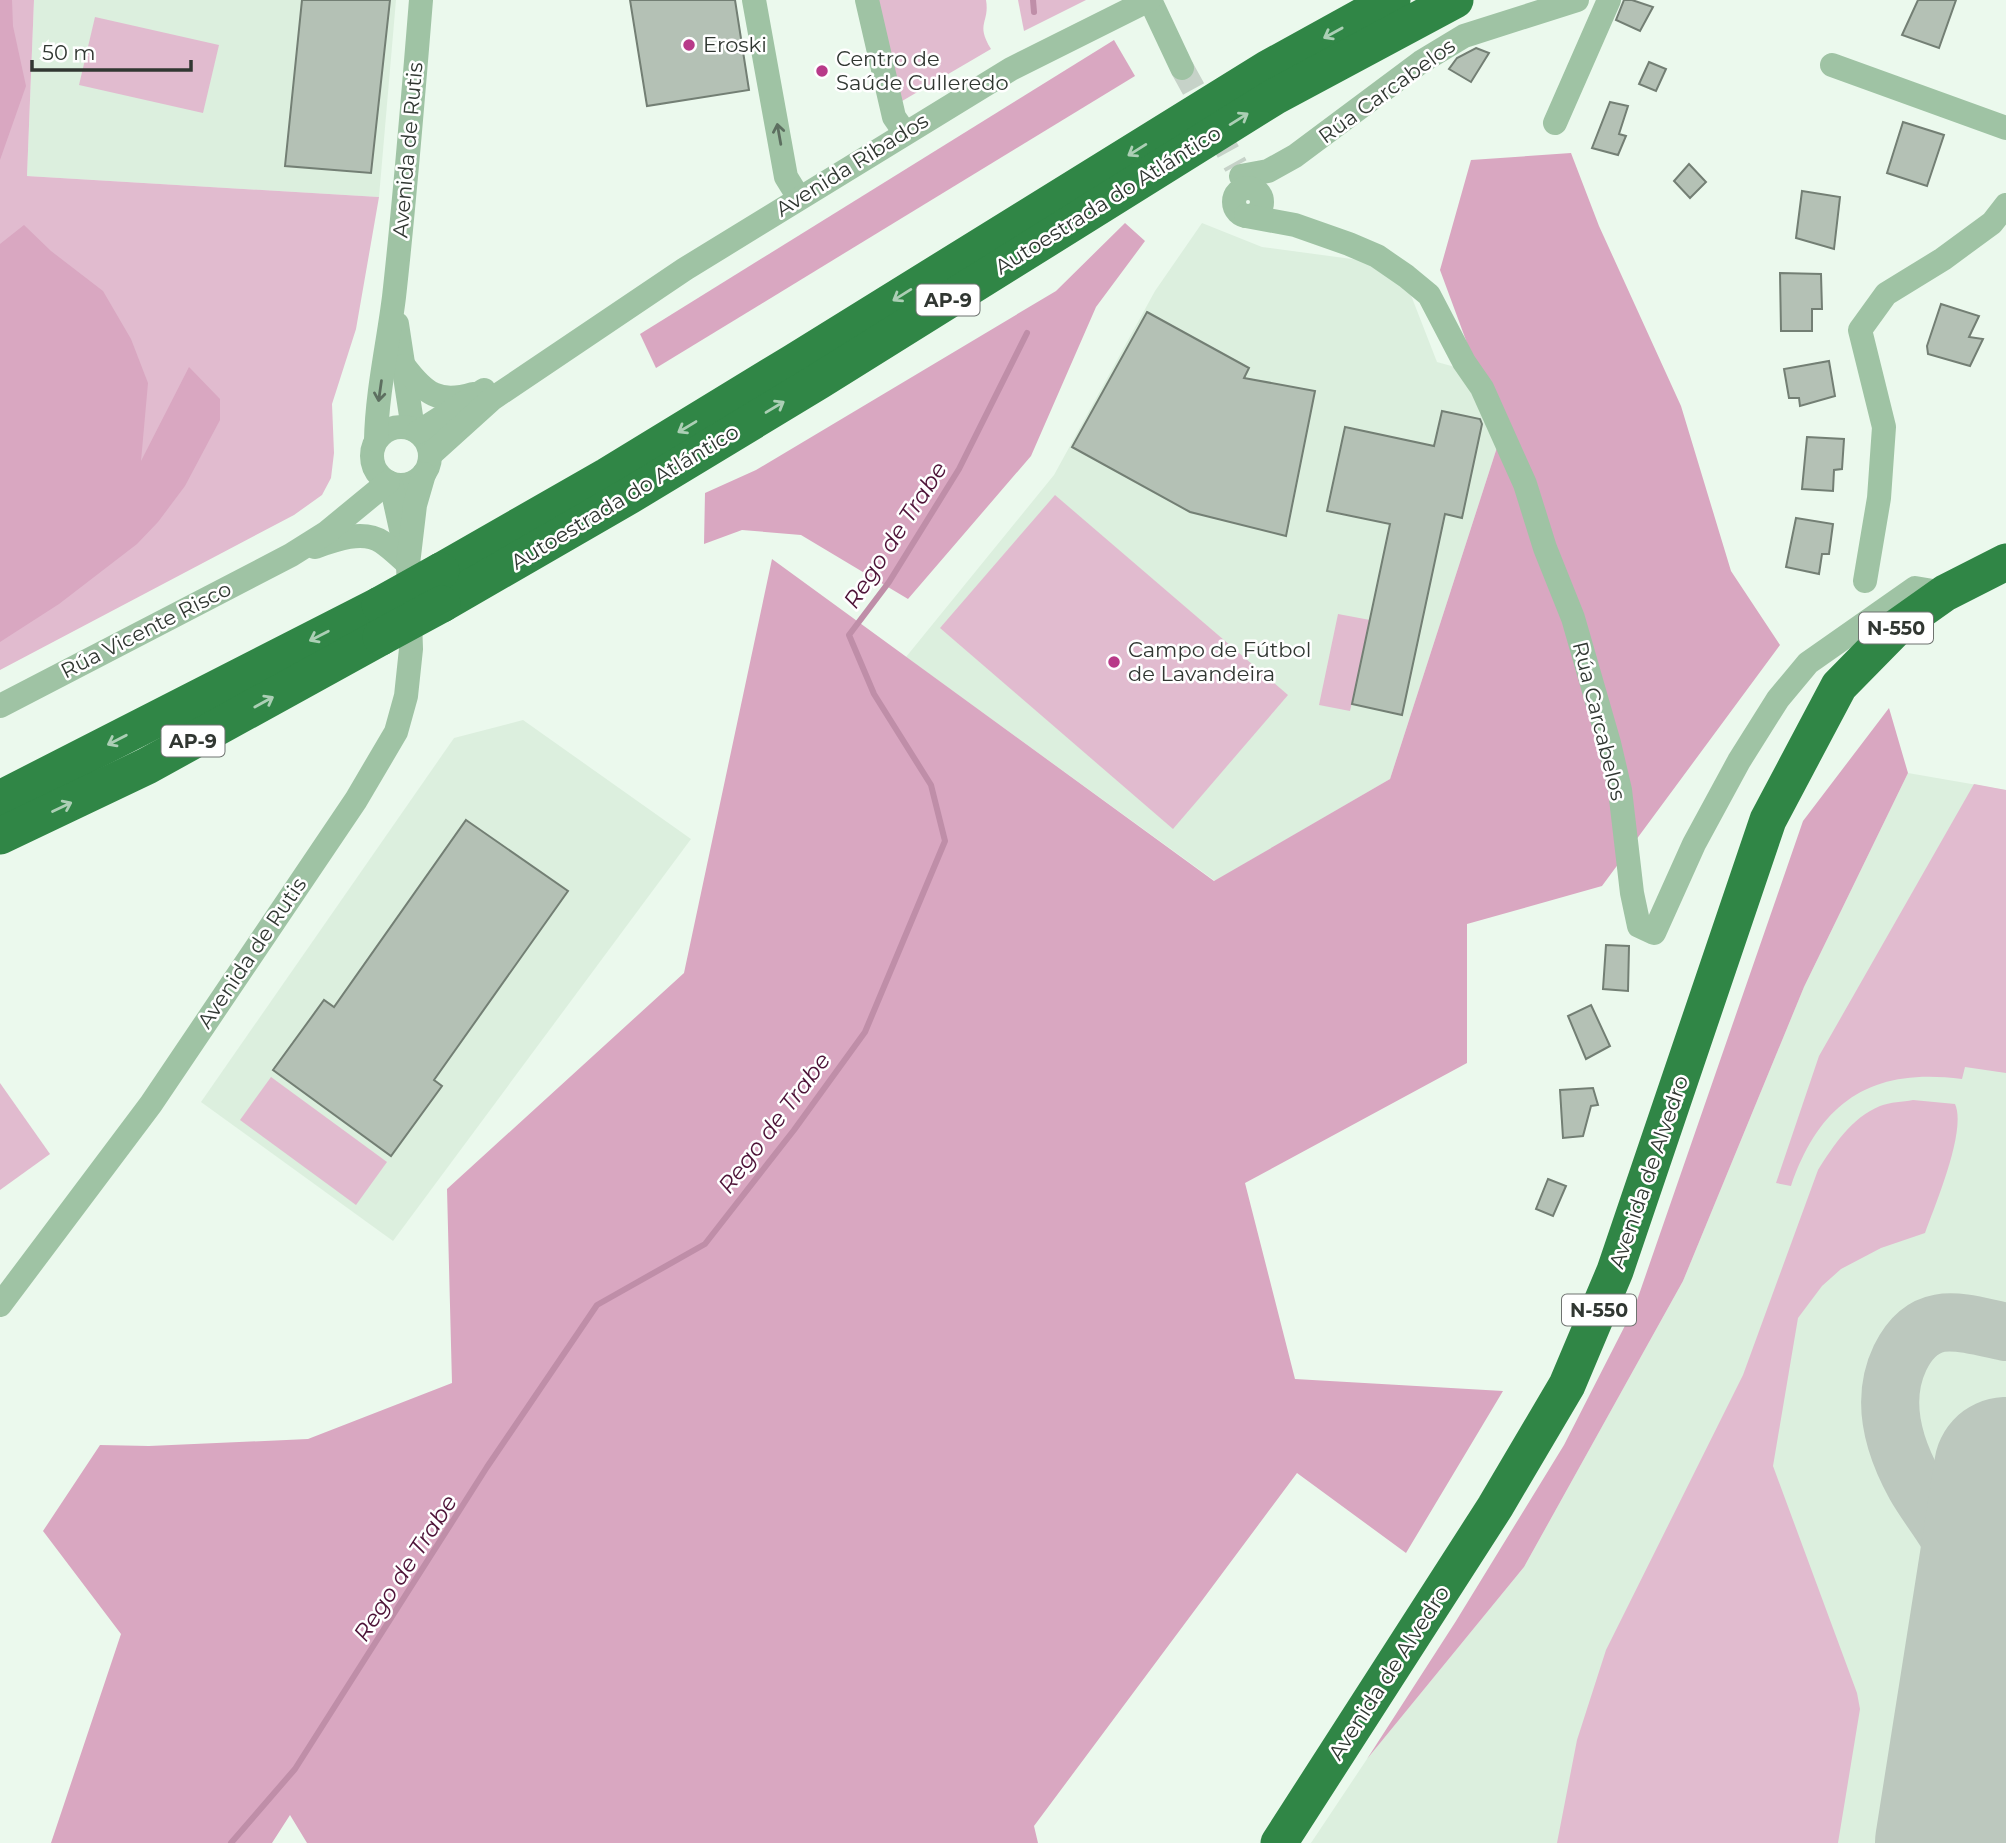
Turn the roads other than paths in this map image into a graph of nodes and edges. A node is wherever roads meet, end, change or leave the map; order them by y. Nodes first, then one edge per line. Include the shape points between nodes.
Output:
1 (421, 0) edge
2 (754, 0) edge
3 (867, 0) edge
4 (1150, 0) edge
5 (1392, 0) edge
6 (1455, 0) edge
7 (1577, 0) edge
8 (1609, 0) edge
9 (1832, 65) dead end
10 (1182, 68) tunnel mouth
11 (1555, 123) dead end
12 (2006, 128) edge
13 (905, 133) junction
14 (799, 198) junction
15 (2006, 205) edge
16 (394, 299) junction
17 (565, 348) junction
18 (404, 366) junction
19 (481, 391) junction
20 (415, 431) junction
21 (376, 440) junction
22 (427, 464) junction
23 (384, 477) junction
24 (291, 555) junction
25 (2006, 562) edge
26 (430, 580) junction
27 (1865, 581) dead end
28 (2006, 589) edge
29 (1945, 593) junction
30 (381, 621) junction
31 (0, 706) edge
32 (1816, 727) junction
33 (0, 799) edge
34 (0, 836) edge
35 (0, 1305) edge
36 (1279, 1843) edge

1 - 16 street, Avenida de Rutis
14 -> 2 street via 786,177
3 - 13 street via 894,117
4 - 10 street
4 - 13 street, Avenida Ribados via 1011,69
5 -> 26 highway, Autoestrada do Atlántico / AP-9 via 1267,69
26 -> 6 highway, Autoestrada do Atlántico / AP-9 via 629,496 1273,97
7 - 29 street, Rúa Carcabelos via 1464,36 1246,189 1294,225 1377,256 1429,295 1482,388 1525,484 1573,618 1620,790 1639,926 1654,933 1694,844 1739,761 1778,699 1808,663 1915,588
8 - 11 street
9 - 12 street
13 - 14 street, Avenida Ribados
14 - 17 street, Avenida Ribados
15 - 27 street via 1992,223 1886,294 1860,330 1884,427 1879,498
16 - 18 street, Avenida de Rutis
16 -> 21 street, Avenida de Rutis
17 - 19 street, Avenida Ribados
17 - 22 street, Avenida Ribados via 488,402
18 - 19 street via 420,387 437,396 454,399
18 - 20 street, Avenida de Rutis
19 - 20 street, Avenida Ribados
20 - 21 street via 399,426
20 - 22 street via 427,442
21 - 23 street via 372,448
22 - 23 street via 409,484
22 - 26 street, Avenida de Rutis via 415,505
23 - 24 street, Rúa Vicente Risco via 340,507
23 - 26 street, Avenida de Rutis
24 - 26 street via 338,538 380,540
24 - 31 street, Rúa Vicente Risco
25 - 29 highway, Avenida de Alvedro / N-550
26 - 30 highway, AP-9, bridge
26 - 35 street, Avenida de Rutis via 396,732 356,800 151,1104
28 - 32 highway, Avenida de Alvedro / N-550 via 1931,625 1876,666
29 - 32 highway, Avenida de Alvedro / N-550 via 1897,627 1839,686
30 -> 33 highway, AP-9
34 -> 30 highway, AP-9 via 147,766
32 - 36 highway, Avenida de Alvedro / N-550 via 1768,820 1615,1271 1567,1385 1488,1518

